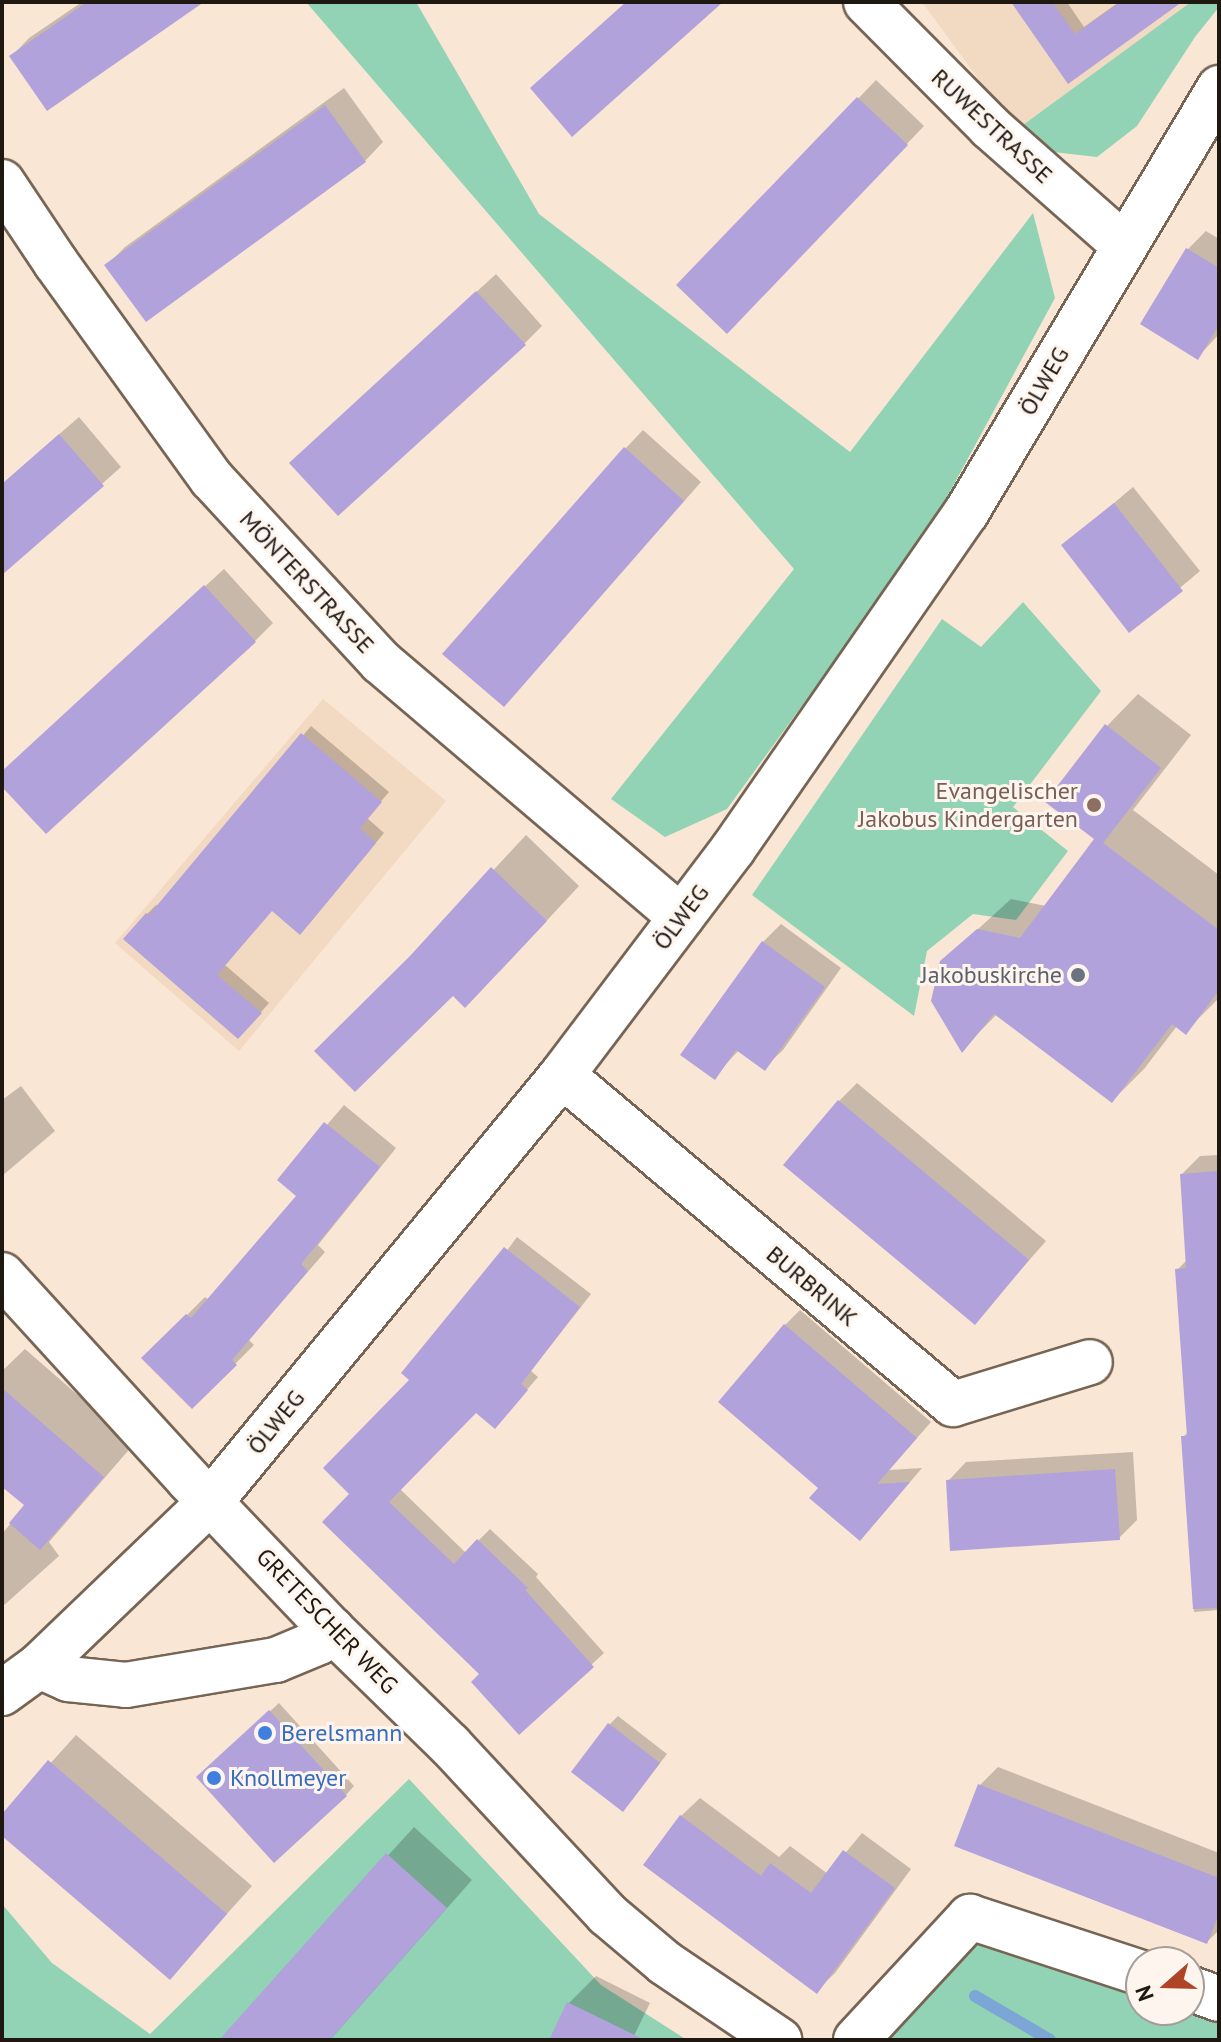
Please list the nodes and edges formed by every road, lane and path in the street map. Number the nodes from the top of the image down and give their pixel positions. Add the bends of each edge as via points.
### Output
1 (866, 2) edge
2 (1219, 88) edge
3 (2, 182) edge
4 (1124, 245) junction
5 (681, 917) junction
6 (562, 1075) junction
7 (2, 1275) edge
8 (1090, 1362) dead end
9 (210, 1502) junction
10 (332, 1630) junction
11 (39, 1666) junction
12 (2, 1693) edge
13 (1125, 1968) edge
14 (779, 2040) edge
15 (856, 2040) edge

1 - 4 street, RUWESTRASSE via 990,127
2 - 4 street, ÖLWEG
3 - 5 street, MÖNTERSTRASSE via 212,479 381,662
4 - 5 street, ÖLWEG via 966,513
5 - 6 street, ÖLWEG
6 - 8 street, BURBRINK via 953,1404
6 - 9 street, ÖLWEG
7 - 9 street, GRETESCHER WEG
9 - 10 street, GRETESCHER WEG
9 - 11 street, ÖLWEG
10 - 11 street via 319,1642 276,1660 126,1685 68,1679
10 - 14 street, GRETESCHER WEG via 450,1745 607,1914 665,1963
11 - 12 street, ÖLWEG
13 - 15 street via 970,1917

